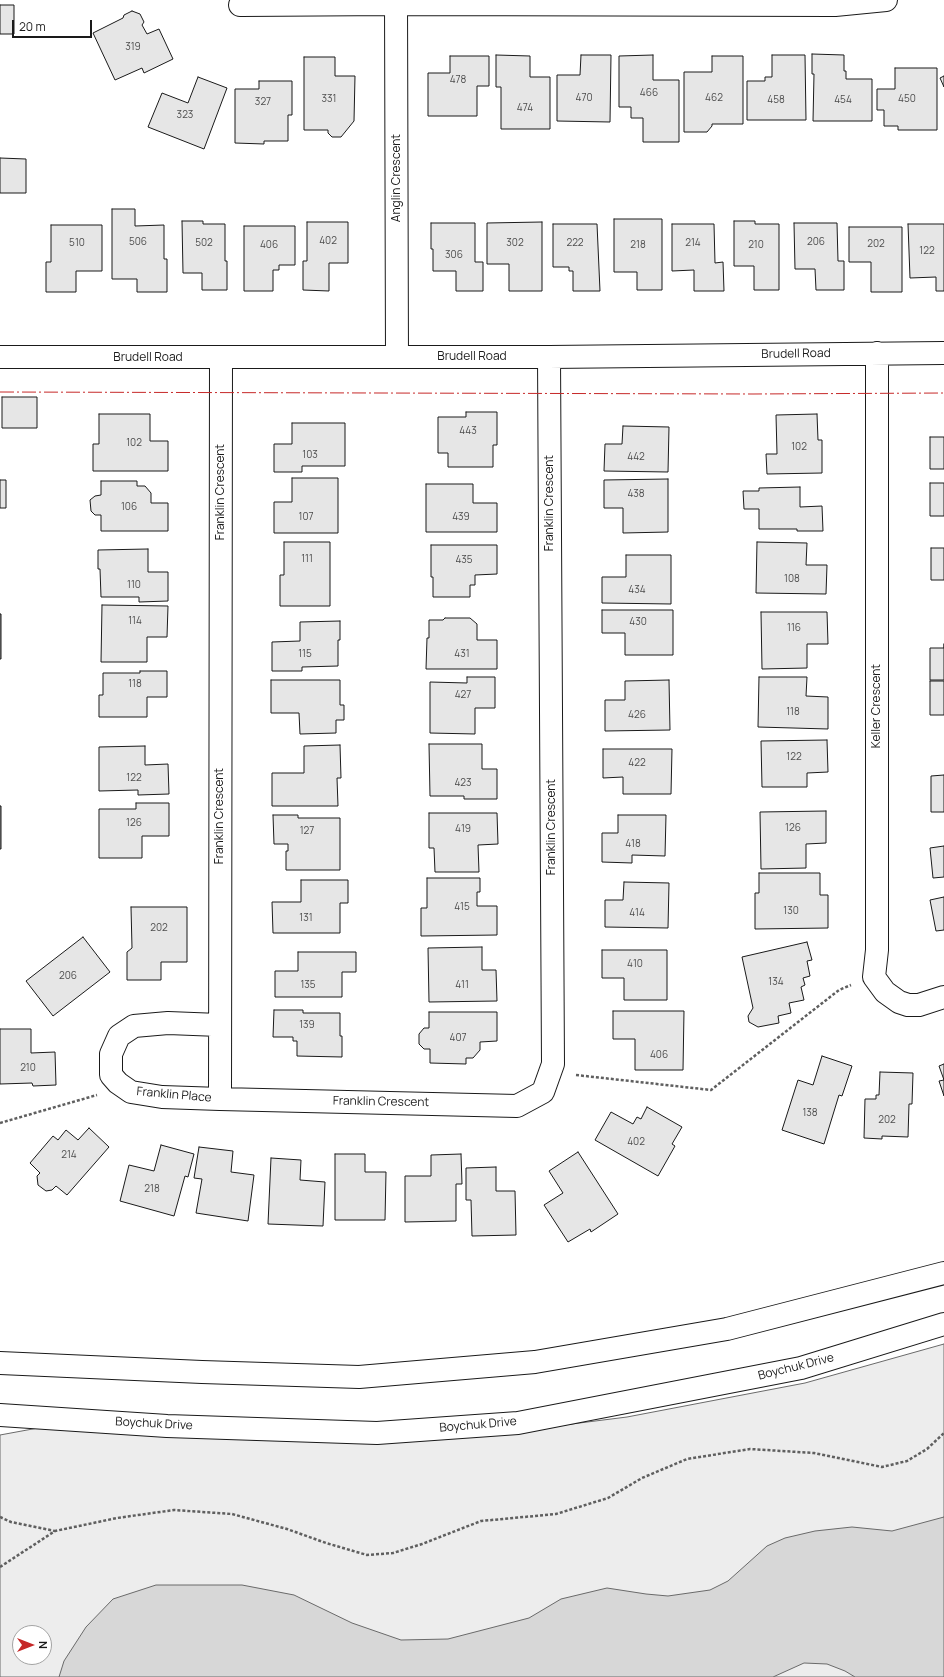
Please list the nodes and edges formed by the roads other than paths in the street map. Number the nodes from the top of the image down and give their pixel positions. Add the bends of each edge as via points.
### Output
1 (886, 0) edge
2 (396, 2) edge
3 (240, 5) dead end
4 (877, 353) junction
5 (944, 353) edge
6 (0, 357) edge
7 (396, 357) junction
8 (549, 357) junction
9 (221, 358) junction
10 (944, 997) edge
11 (220, 1025) junction
12 (220, 1099) junction
13 (944, 1273) edge
14 (944, 1324) edge
15 (0, 1354) edge
16 (9, 1364) edge
17 (2, 1416) edge

1 - 2 street via 835,5
2 - 3 street
2 - 7 street, Anglin Crescent
4 - 5 street, Brudell Road
4 - 8 street, Brudell Road
4 - 10 street, Keller Crescent via 877,950 874,977 885,992 908,1006
6 - 9 street, Brudell Road
7 - 8 street, Brudell Road
7 - 9 street, Brudell Road
8 - 12 street, Franklin Crescent via 553,1064 543,1092 518,1106
9 - 11 street, Franklin Crescent
11 - 12 street, Franklin Crescent
11 - 12 street, Franklin Place via 168,1023 134,1026 119,1036 110,1054 111,1075 131,1092 162,1097
13 - 16 street via 726,1329 535,1362 359,1377
14 - 17 street, Boychuk Drive via 801,1368 518,1423 377,1433 167,1426
15 - 16 street

